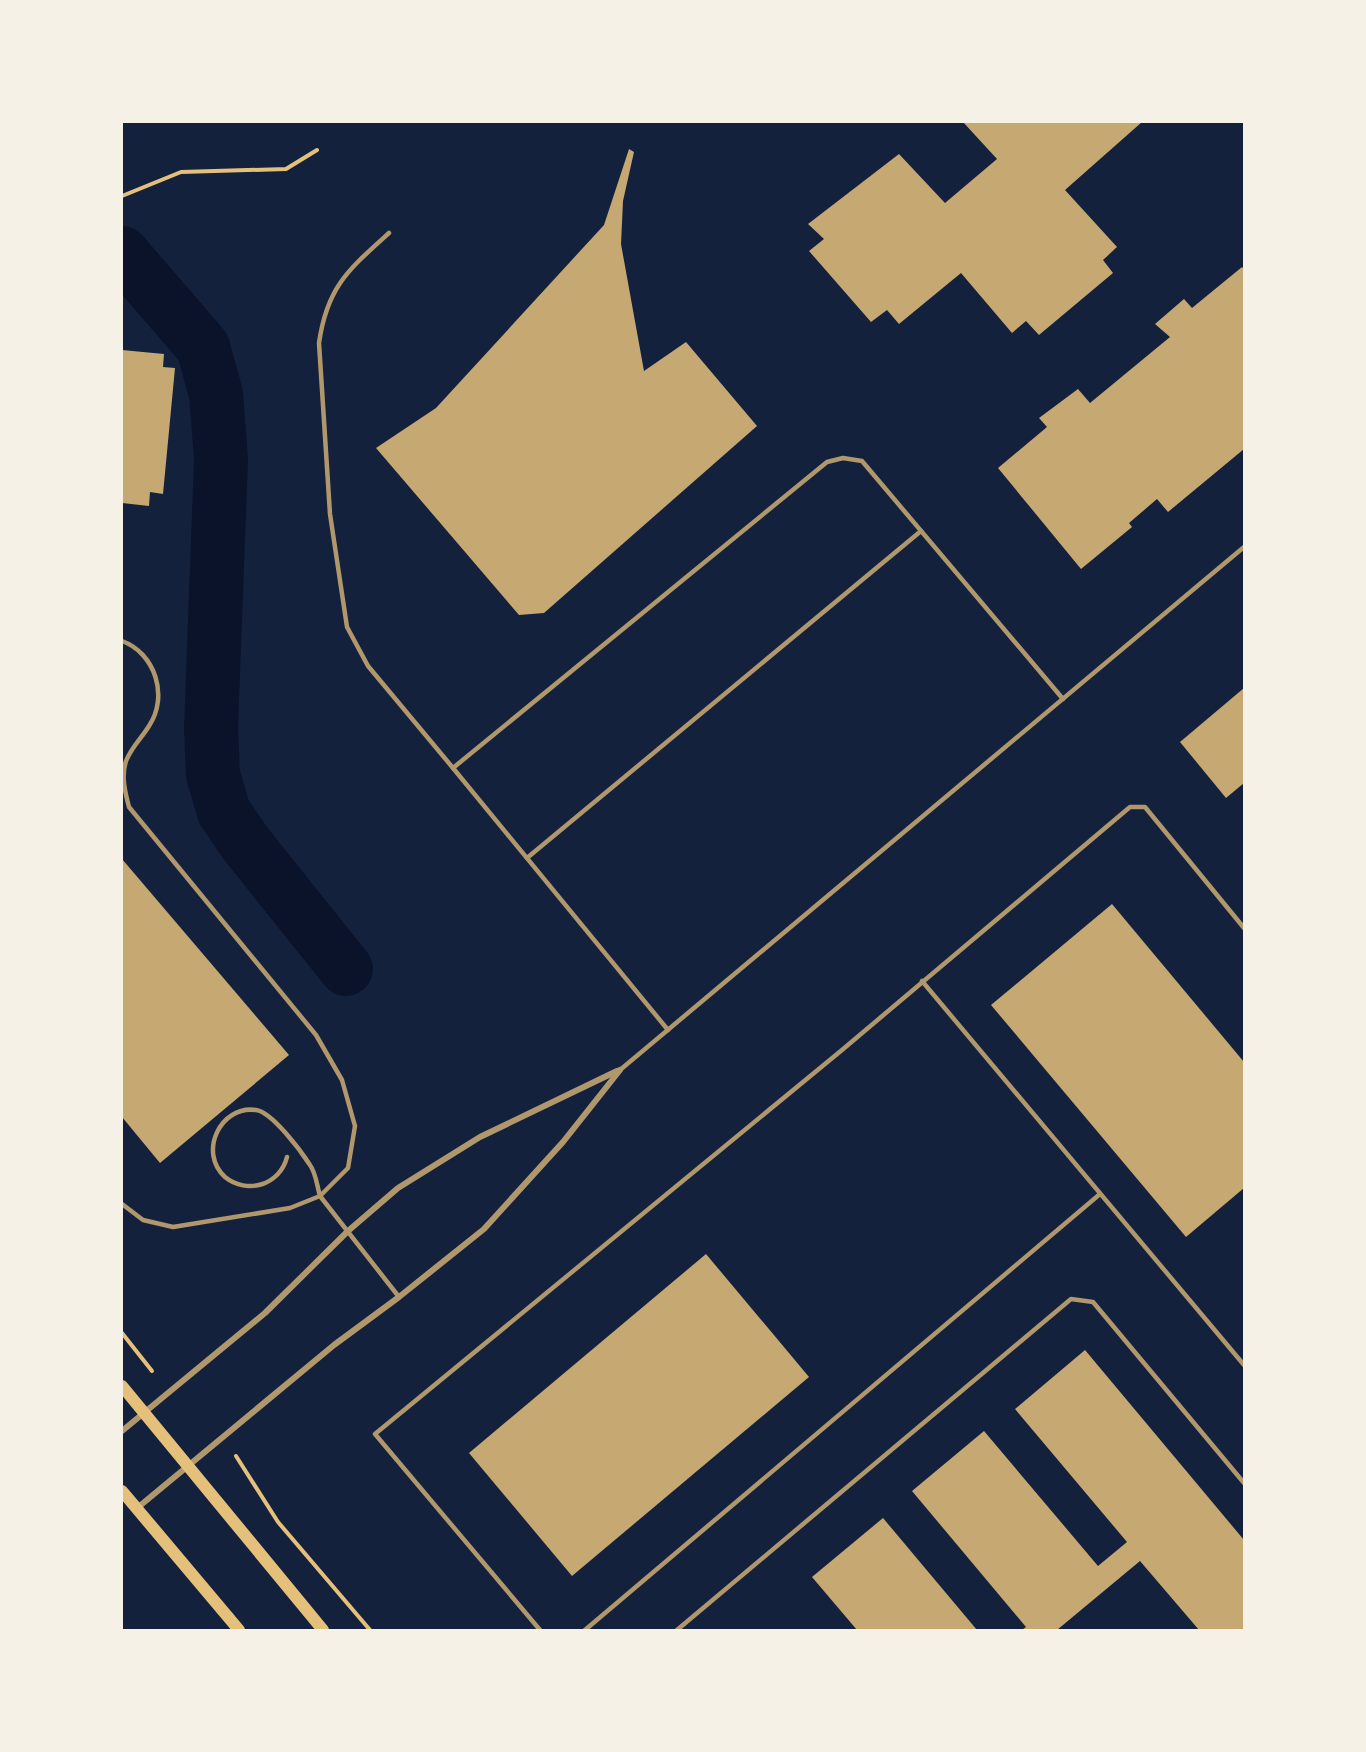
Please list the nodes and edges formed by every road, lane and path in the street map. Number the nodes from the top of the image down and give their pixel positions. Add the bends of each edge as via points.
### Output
1 (317, 150) dead end
2 (122, 196) edge
3 (389, 233) dead end
4 (921, 531) junction
5 (1245, 546) edge
6 (122, 641) edge
7 (1063, 699) junction
8 (453, 768) junction
9 (527, 858) junction
10 (1245, 928) edge
11 (922, 981) junction
12 (668, 1030) junction
13 (620, 1070) junction
14 (287, 1157) dead end
15 (1100, 1194) junction
16 (320, 1196) junction
17 (122, 1204) edge
18 (348, 1231) junction
19 (399, 1297) junction
20 (122, 1333) edge
21 (1245, 1365) edge
22 (152, 1371) dead end
23 (122, 1386) edge
24 (143, 1413) junction
25 (122, 1431) edge
26 (236, 1456) dead end
27 (185, 1466) junction
28 (1245, 1483) edge
29 (122, 1491) edge
30 (136, 1509) junction
31 (239, 1630) edge
32 (323, 1630) edge
33 (370, 1630) edge
34 (540, 1630) edge
35 (585, 1630) edge
36 (677, 1630) edge

1 - 2 path via 286,169 181,172
3 - 8 lane via 334,289 322,320 319,344 330,514 347,627 368,666
4 - 7 lane
4 - 8 lane via 862,461 843,458 827,462
4 - 9 lane
5 - 7 lane
6 - 16 lane via 144,656 154,671 159,690 157,709 125,763 123,785 129,807 316,1035 342,1080 355,1126 348,1168
7 - 12 lane
8 - 9 lane
9 - 12 lane
10 - 11 lane via 1145,807 1130,807
11 - 15 lane
11 - 34 lane via 375,1434
12 - 13 lane
13 - 18 street via 480,1137 398,1188
13 - 19 street via 484,1229
14 - 16 lane via 279,1174 268,1182 243,1186 220,1172 214,1161 215,1135 221,1124 243,1111 269,1114 312,1167
15 - 21 lane
15 - 35 lane
16 - 17 lane via 290,1208 173,1227 143,1220
16 - 18 lane
18 - 19 lane
18 - 24 street via 265,1313
19 - 27 street
20 - 22 path
23 - 24 main road
24 - 25 street
24 - 27 main road
26 - 33 path via 278,1522
27 - 30 street
27 - 32 main road
28 - 36 lane via 1093,1302 1071,1299
29 - 30 main road
30 - 31 main road

